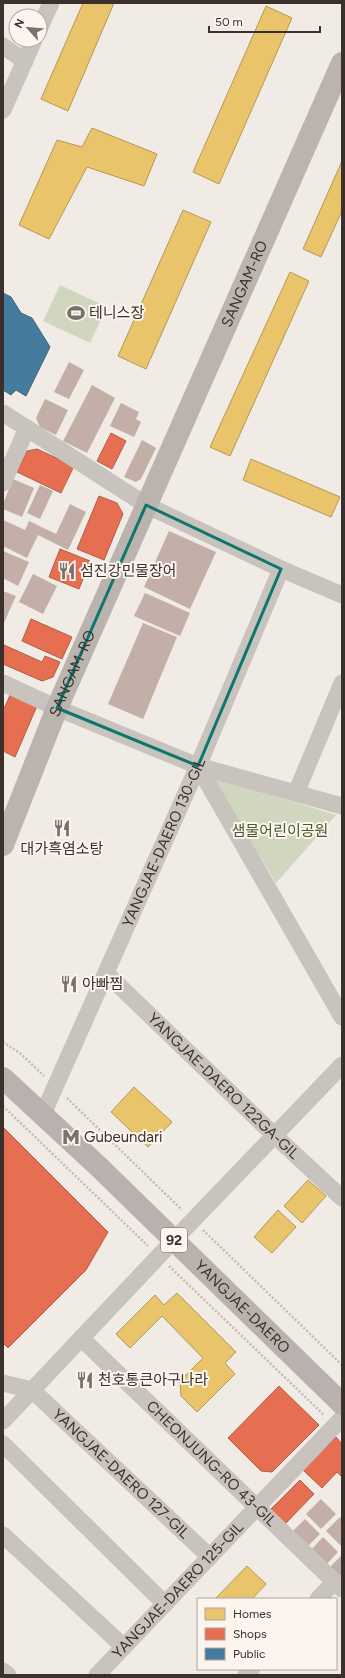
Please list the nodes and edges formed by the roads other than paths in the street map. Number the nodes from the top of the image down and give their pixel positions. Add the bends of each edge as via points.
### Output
1 (3, 46) edge
2 (31, 48) edge
3 (25, 61) junction
4 (342, 63) edge
5 (3, 110) edge
6 (3, 413) edge
7 (26, 428) junction
8 (3, 483) edge
9 (146, 505) junction
10 (281, 569) junction
11 (342, 595) edge
12 (3, 683) edge
13 (342, 683) edge
14 (57, 708) junction
15 (198, 766) junction
16 (296, 793) junction
17 (342, 806) edge
18 (3, 845) edge
19 (106, 973) junction
20 (342, 1017) edge
21 (342, 1065) edge
22 (3, 1078) edge
23 (43, 1114) junction
24 (274, 1135) junction
25 (342, 1198) edge
26 (174, 1240) junction
27 (81, 1338) junction
28 (3, 1383) edge
29 (32, 1390) junction
30 (342, 1404) edge
31 (3, 1421) edge
32 (339, 1422) edge
33 (3, 1444) edge
34 (257, 1507) junction
35 (3, 1535) edge
36 (210, 1557) junction
37 (338, 1585) edge
38 (319, 1598) edge
39 (165, 1604) junction
40 (124, 1647) junction
41 (3, 1670) edge
42 (8, 1675) edge
43 (97, 1675) edge

1 - 3 street
2 - 3 street
3 - 5 street
4 - 9 street, SANGAM-RO
6 - 7 street
7 - 8 street
7 - 9 street
9 - 10 street
9 - 14 street, SANGAM-RO
10 - 11 street
10 - 15 street, YANGJAE-DAERO 130-GIL
12 - 14 street
13 - 16 street
14 - 15 street
14 - 18 street, SANGAM-RO
15 - 16 street
15 - 19 street, YANGJAE-DAERO 130-GIL
15 - 20 street
16 - 17 street
19 - 23 street, YANGJAE-DAERO 130-GIL
19 - 24 street, YANGJAE-DAERO 122GA-GIL
21 - 24 street
22 - 23 main road, YANGJAE-DAERO / 92
23 - 26 main road, YANGJAE-DAERO / 92
24 - 25 street, YANGJAE-DAERO 122GA-GIL
24 - 26 street
26 - 27 street
26 - 30 main road, YANGJAE-DAERO / 92
27 - 29 street
27 - 34 street, CHEONJUNG-RO 43-GIL
28 - 29 street
29 - 31 street
29 - 36 street, YANGJAE-DAERO 127-GIL
32 - 34 street, YANGJAE-DAERO 125-GIL
33 - 39 street
34 - 36 street, YANGJAE-DAERO 125-GIL
34 - 37 street, CHEONJUNG-RO 43-GIL
35 - 40 street
36 - 39 street, YANGJAE-DAERO 125-GIL
37 - 38 street
39 - 40 street, YANGJAE-DAERO 125-GIL
40 - 43 street, YANGJAE-DAERO 125-GIL
41 - 42 street

